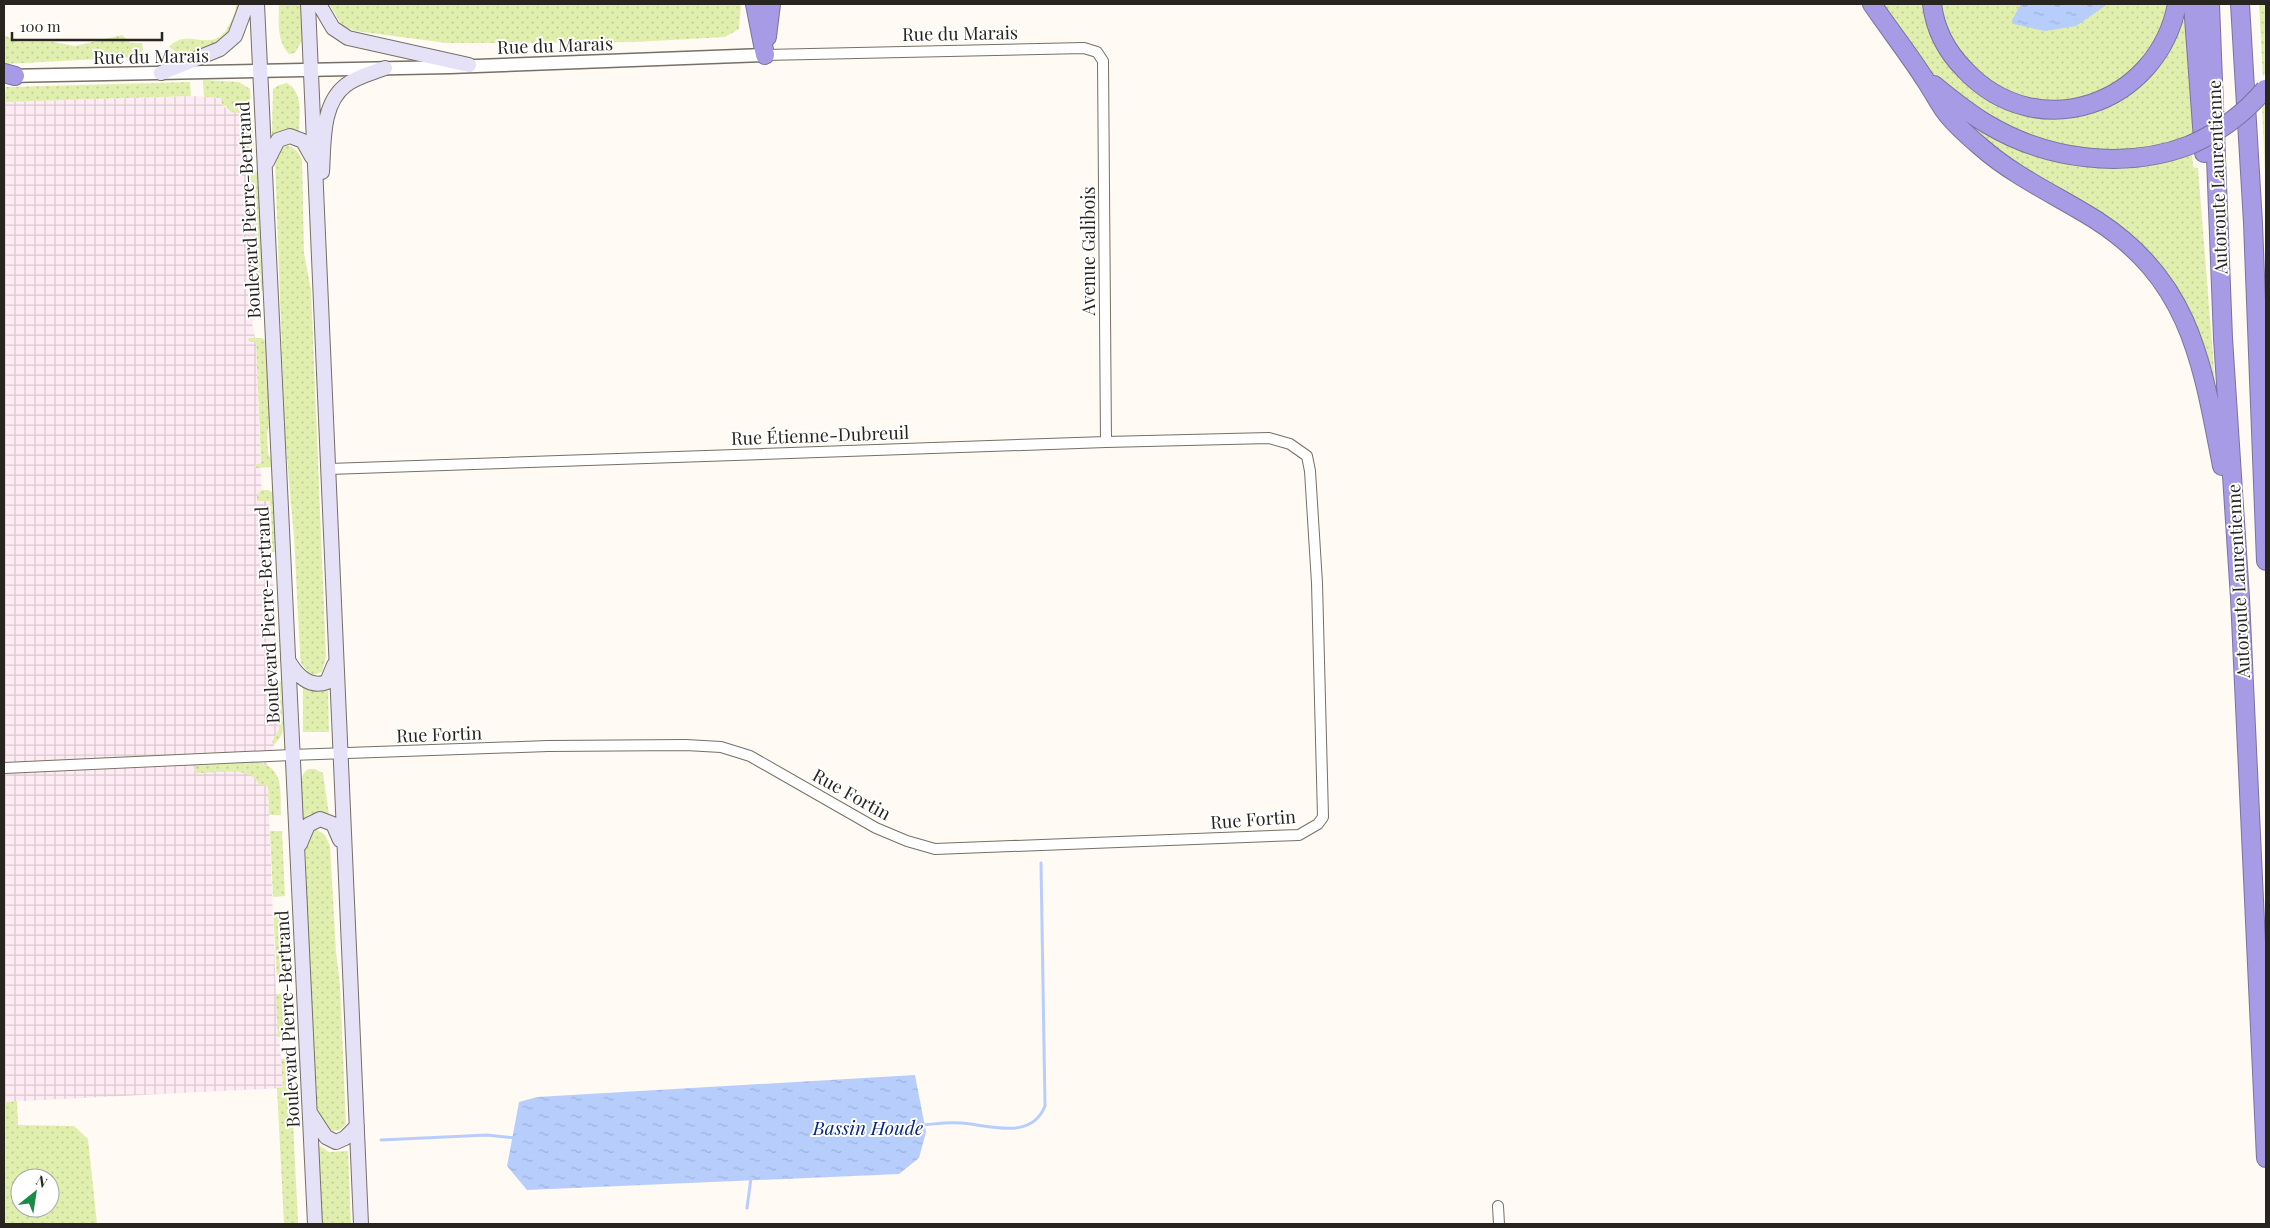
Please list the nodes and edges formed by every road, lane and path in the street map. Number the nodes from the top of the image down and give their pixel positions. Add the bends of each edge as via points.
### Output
1 (247, 4) edge
2 (257, 4) edge
3 (308, 4) edge
4 (319, 4) edge
5 (755, 4) edge
6 (771, 4) edge
7 (1872, 4) edge
8 (1932, 4) edge
9 (2177, 4) edge
10 (2193, 4) edge
11 (2210, 4) edge
12 (2240, 4) edge
13 (764, 55) junction
14 (1103, 61) joint
15 (469, 65) junction
16 (385, 68) junction
17 (311, 70) junction
18 (260, 72) junction
19 (161, 73) junction
20 (8, 75) edge
21 (1924, 77) junction
22 (2266, 87) edge
23 (314, 160) junction
24 (265, 167) junction
25 (317, 227) junction
26 (2223, 338) junction
27 (1106, 442) junction
28 (1307, 456) joint
29 (329, 469) junction
30 (2265, 504) edge
31 (2237, 543) junction
32 (2266, 561) edge
33 (287, 659) junction
34 (336, 659) junction
35 (340, 753) junction
36 (291, 755) junction
37 (4, 768) edge
38 (343, 848) junction
39 (298, 851) junction
40 (310, 1111) junction
41 (357, 1126) junction
42 (2266, 1158) edge
43 (1498, 1206) dead end
44 (315, 1224) edge
45 (360, 1224) edge
46 (1499, 1224) edge

1 - 19 main road via 235,36 220,49
2 - 18 main road, Boulevard Pierre-Bertrand
3 - 17 main road
4 - 15 main road via 333,28 348,38
5 - 13 highway
6 - 13 highway
7 - 21 highway
8 - 9 highway via 1942,38 1955,60 1972,78 1996,96 2022,106 2050,111 2081,107 2121,90 2157,53
10 - 26 highway
11 - 26 highway, Autoroute Laurentienne
12 - 30 highway, Autoroute Laurentienne
13 - 14 street, Rue du Marais via 1084,48 1096,52
13 - 15 street, Rue du Marais
14 - 27 street, Avenue Galibois
15 - 16 street, Rue du Marais
16 - 17 street, Rue du Marais
16 - 25 main road via 347,84 330,105
17 - 18 street, Rue du Marais
17 - 23 main road
18 - 19 street, Rue du Marais
18 - 24 main road, Boulevard Pierre-Bertrand
19 - 20 street, Rue du Marais
21 - 22 highway, bridge via 1987,124 2013,138 2086,158 2119,159 2172,152 2206,138 2250,107
21 - 31 highway via 1945,111 1983,149 2010,170 2121,238 2150,265 2166,286 2188,326 2205,378
23 - 24 main road via 303,141 290,136 276,142
23 - 25 main road
24 - 33 main road, Boulevard Pierre-Bertrand
25 - 29 main road
26 - 31 highway, Autoroute Laurentienne
27 - 28 street, Rue Étienne-Dubreuil via 1269,438 1290,444
27 - 29 street, Rue Étienne-Dubreuil
28 - 35 street, Rue Fortin via 1317,583 1323,817 1318,824 1299,835 935,849 876,828 750,756 721,747 686,744 548,746
29 - 34 main road
30 - 32 highway, Autoroute Laurentienne
31 - 42 highway, Autoroute Laurentienne
33 - 34 main road via 301,677 315,684 327,682
33 - 36 main road, Boulevard Pierre-Bertrand
34 - 35 main road
35 - 36 street, Rue Fortin
35 - 38 main road
36 - 37 street, Rue Fortin
36 - 39 main road, Boulevard Pierre-Bertrand
38 - 39 main road via 333,824 320,819 308,824
38 - 41 main road
39 - 40 main road, Boulevard Pierre-Bertrand
40 - 41 main road via 319,1128 331,1140 345,1138
40 - 44 main road, Boulevard Pierre-Bertrand
41 - 45 main road
43 - 46 street

